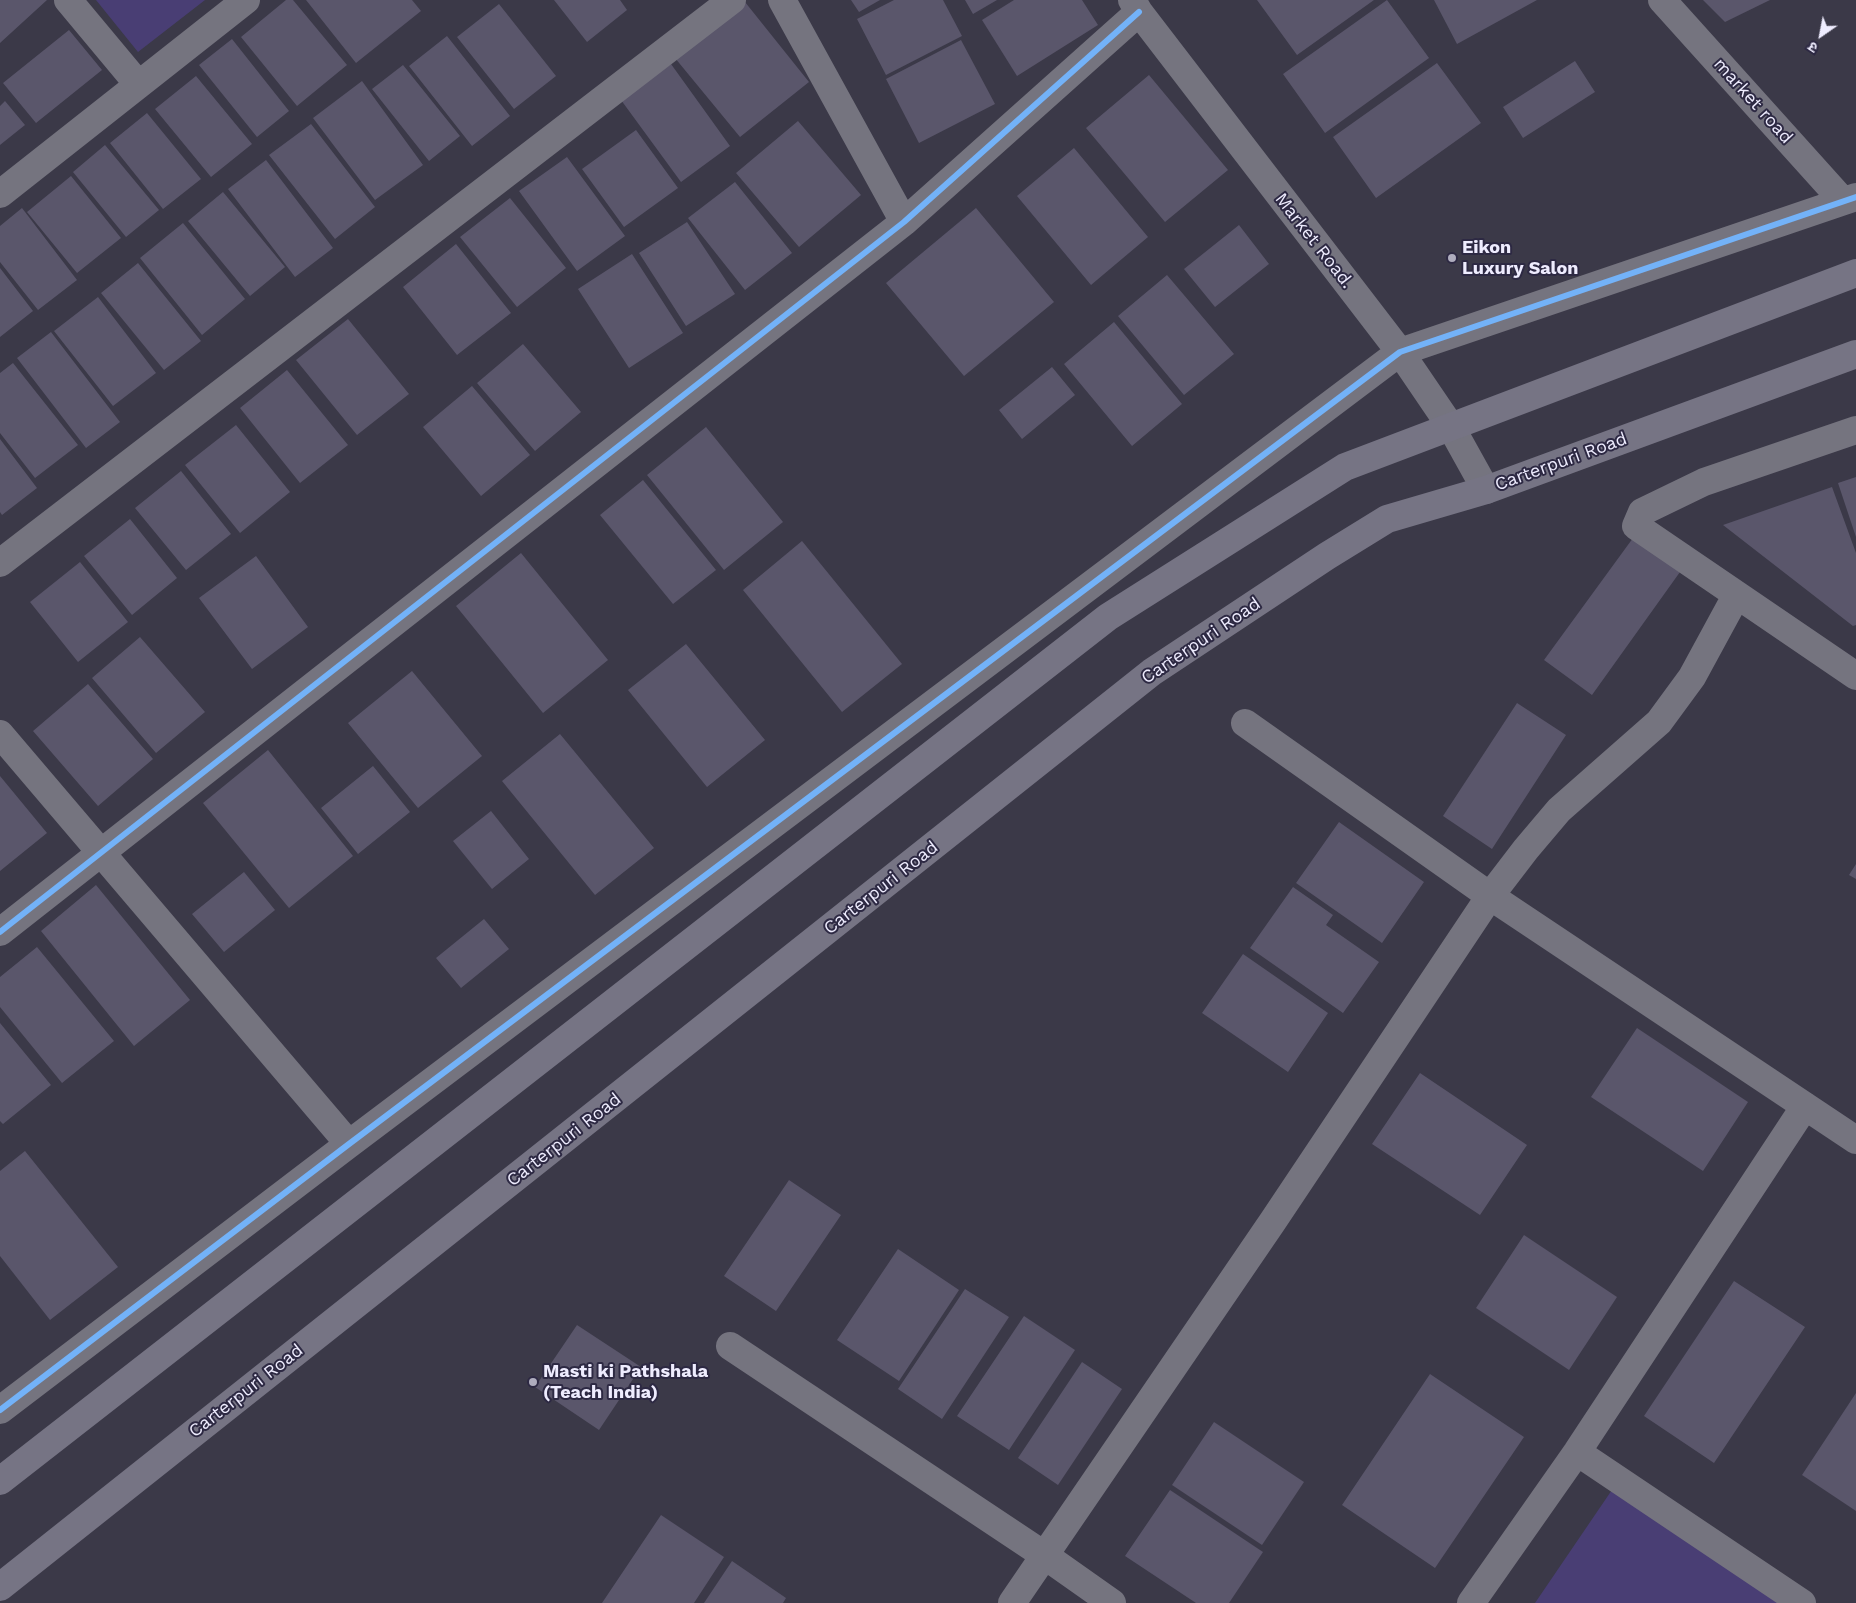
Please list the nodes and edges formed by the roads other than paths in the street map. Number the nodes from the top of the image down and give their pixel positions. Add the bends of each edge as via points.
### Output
1 (68, 0) edge
2 (246, 0) edge
3 (732, 0) edge
4 (782, 0) edge
5 (1662, 0) edge
6 (1136, 6) edge
7 (138, 84) junction
8 (0, 194) edge
9 (1850, 199) edge
10 (904, 222) junction
11 (1856, 273) edge
12 (1400, 352) junction
13 (1856, 354) edge
14 (1451, 427) junction
15 (1856, 430) edge
16 (1486, 490) junction
17 (0, 563) edge
18 (1736, 596) junction
19 (1856, 676) edge
20 (1245, 723) dead end
21 (0, 734) edge
22 (101, 852) junction
23 (1490, 896) junction
24 (0, 932) edge
25 (1805, 1106) junction
26 (1856, 1140) edge
27 (349, 1144) junction
28 (730, 1346) dead end
29 (0, 1410) edge
30 (1577, 1452) junction
31 (0, 1481) edge
32 (1044, 1555) junction
33 (0, 1587) edge
34 (1012, 1603) edge
35 (1112, 1603) edge
36 (1472, 1603) edge
37 (1802, 1603) edge

1 - 7 street
2 - 7 street
3 - 17 street
4 - 10 street
5 - 9 street, market road
6 - 10 street
6 - 12 street, Market Road.
7 - 8 street
9 - 12 street
10 - 22 street
11 - 14 main road
12 - 14 street, Market Road.
12 - 27 street
13 - 16 main road, Carterpuri Road
14 - 16 street, Market Road.
14 - 31 main road via 1345,468 1108,617
15 - 18 street via 1704,482 1642,512 1636,526
16 - 33 main road, Carterpuri Road via 1387,519 1152,672
18 - 19 street
18 - 23 street via 1692,677 1659,722 1559,810
20 - 23 street
21 - 22 street
22 - 24 street
22 - 27 street
23 - 25 street
23 - 32 street via 1268,1229
25 - 26 street
25 - 30 street
27 - 29 street
28 - 32 street
30 - 36 street
30 - 37 street
32 - 34 street
32 - 35 street

